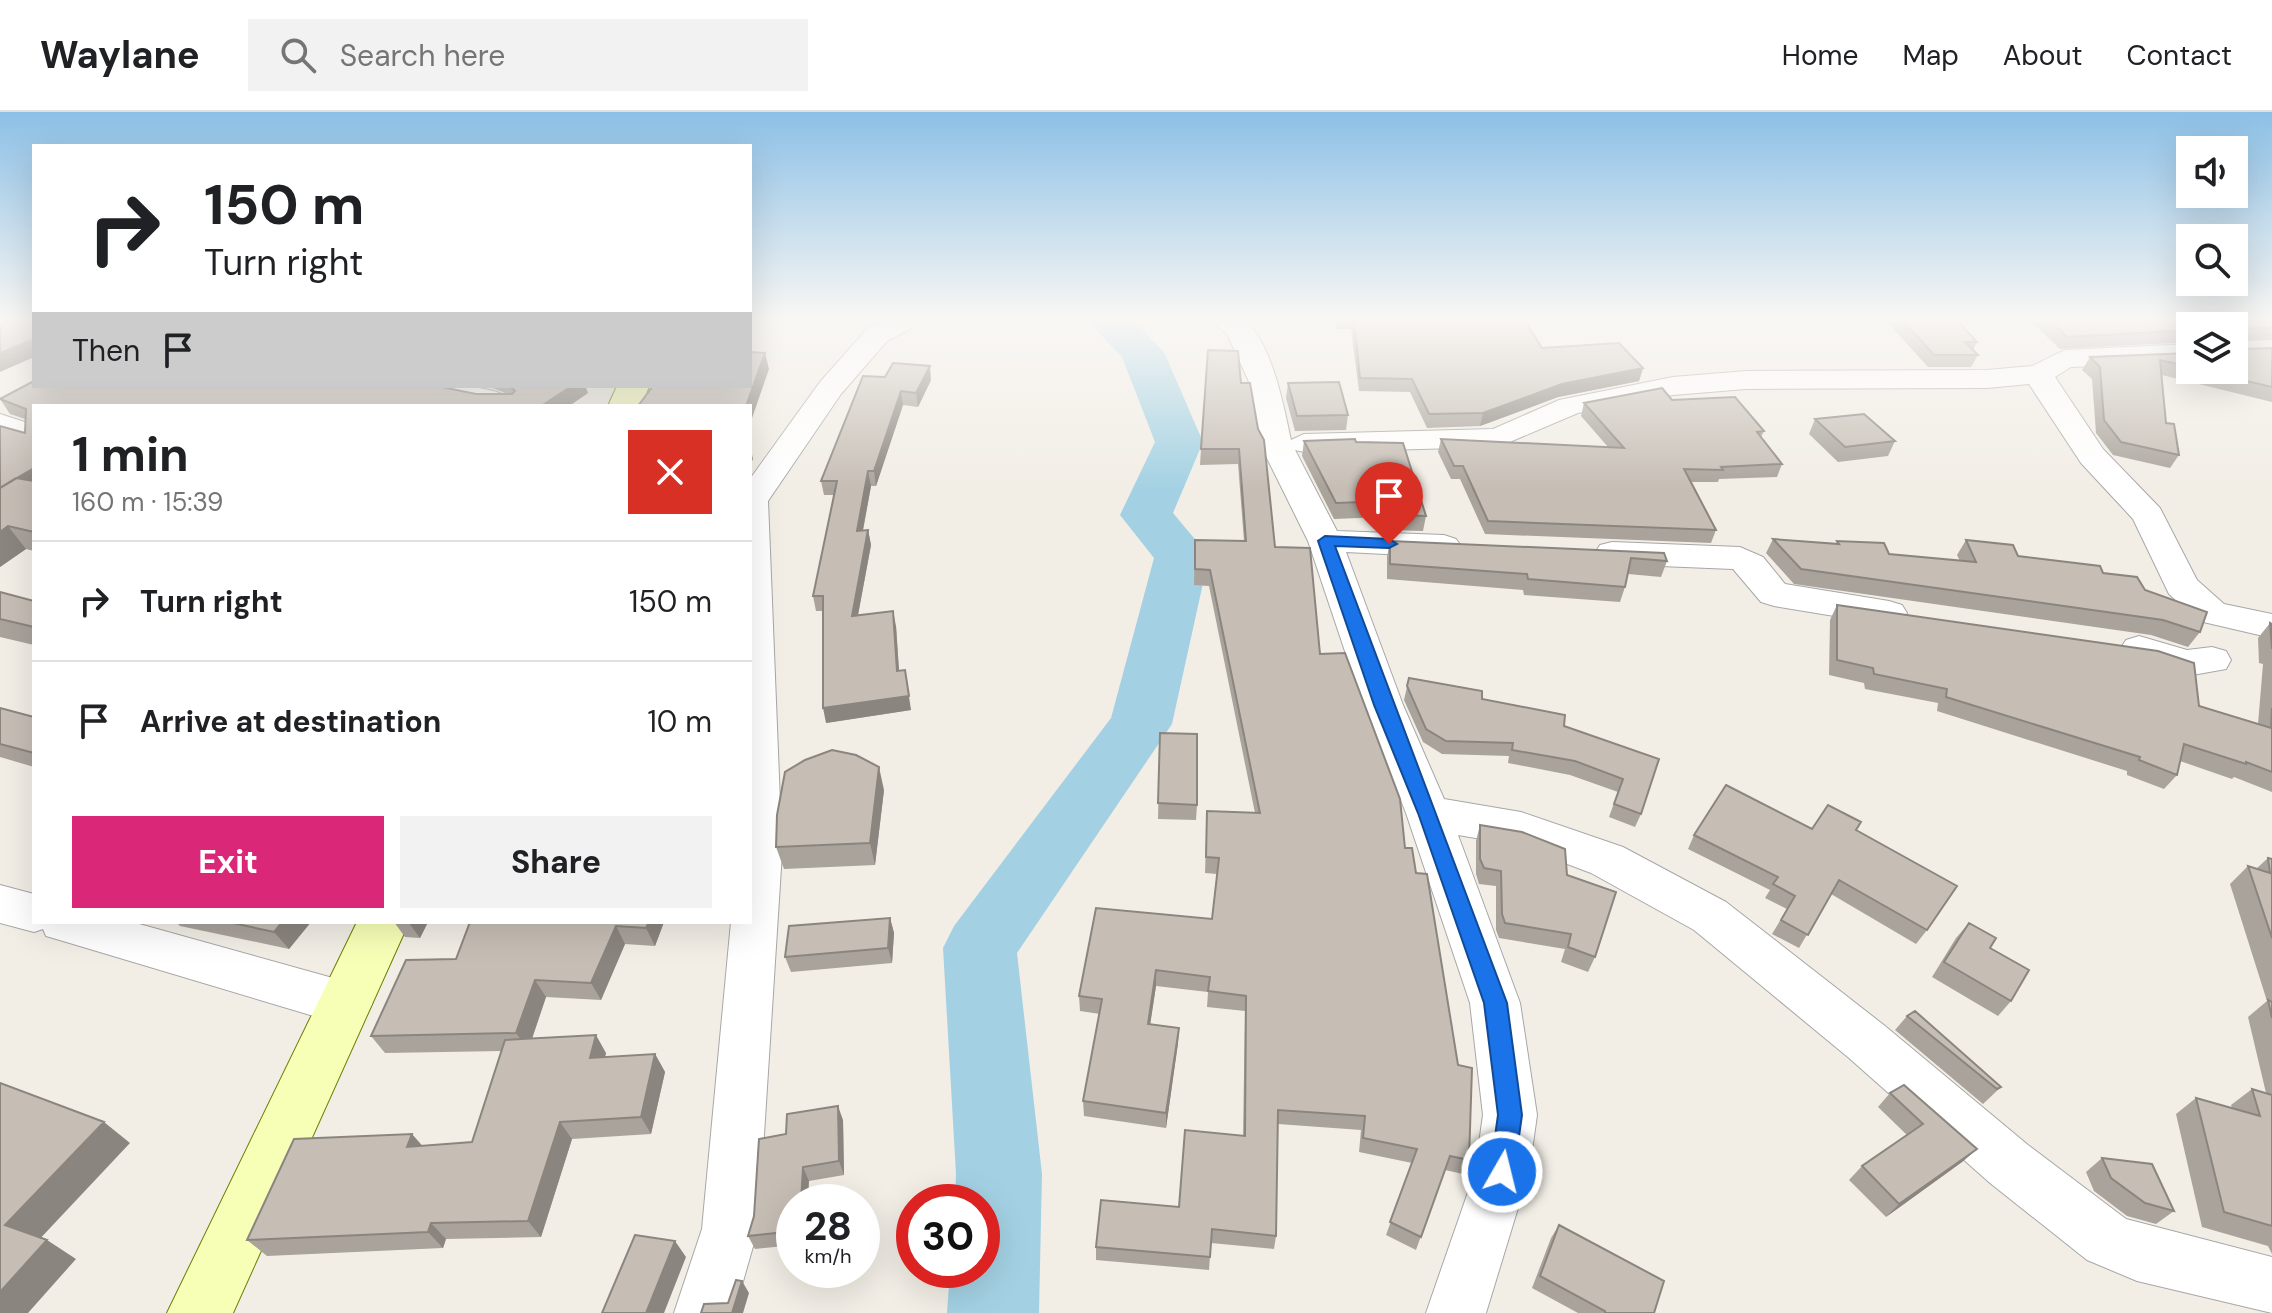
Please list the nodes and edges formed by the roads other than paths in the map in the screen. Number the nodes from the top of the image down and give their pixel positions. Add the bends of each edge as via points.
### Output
1 (840, 377) edge
2 (1262, 377) edge
3 (2007, 377) edge
4 (2040, 377) edge
5 (449, 388) edge
6 (497, 404) edge
7 (0, 423) edge
8 (32, 435) edge
9 (1276, 444) junction
10 (752, 500) edge
11 (752, 540) edge
12 (1325, 541) junction
13 (1485, 548) edge
14 (1581, 552) edge
15 (1922, 618) edge
16 (2272, 626) edge
17 (2105, 644) edge
18 (2212, 660) dead end
19 (1428, 813) junction
20 (0, 904) edge
21 (32, 912) edge
22 (70, 924) edge
23 (382, 924) edge
24 (347, 1004) junction
25 (2272, 1286) edge
26 (200, 1313) edge
27 (704, 1313) edge
28 (1456, 1313) edge

1 - 10 street
2 - 9 street
3 - 9 street via 1746,380 1673,386 1570,406 1498,438
4 - 16 street via 2092,456 2148,515 2182,586 2212,613
5 - 6 street
7 - 8 street
9 - 12 street
11 - 27 street via 760,852 730,1229
12 - 13 street
12 - 19 street
14 - 15 street via 1740,558 1750,562 1774,594 1785,598
17 - 18 street via 2187,663
19 - 25 street via 1521,829 1607,860 1710,916 2107,1240
19 - 28 street via 1495,1003 1510,1115 1502,1172
20 - 21 street
22 - 24 street
23 - 24 main road
24 - 26 main road

